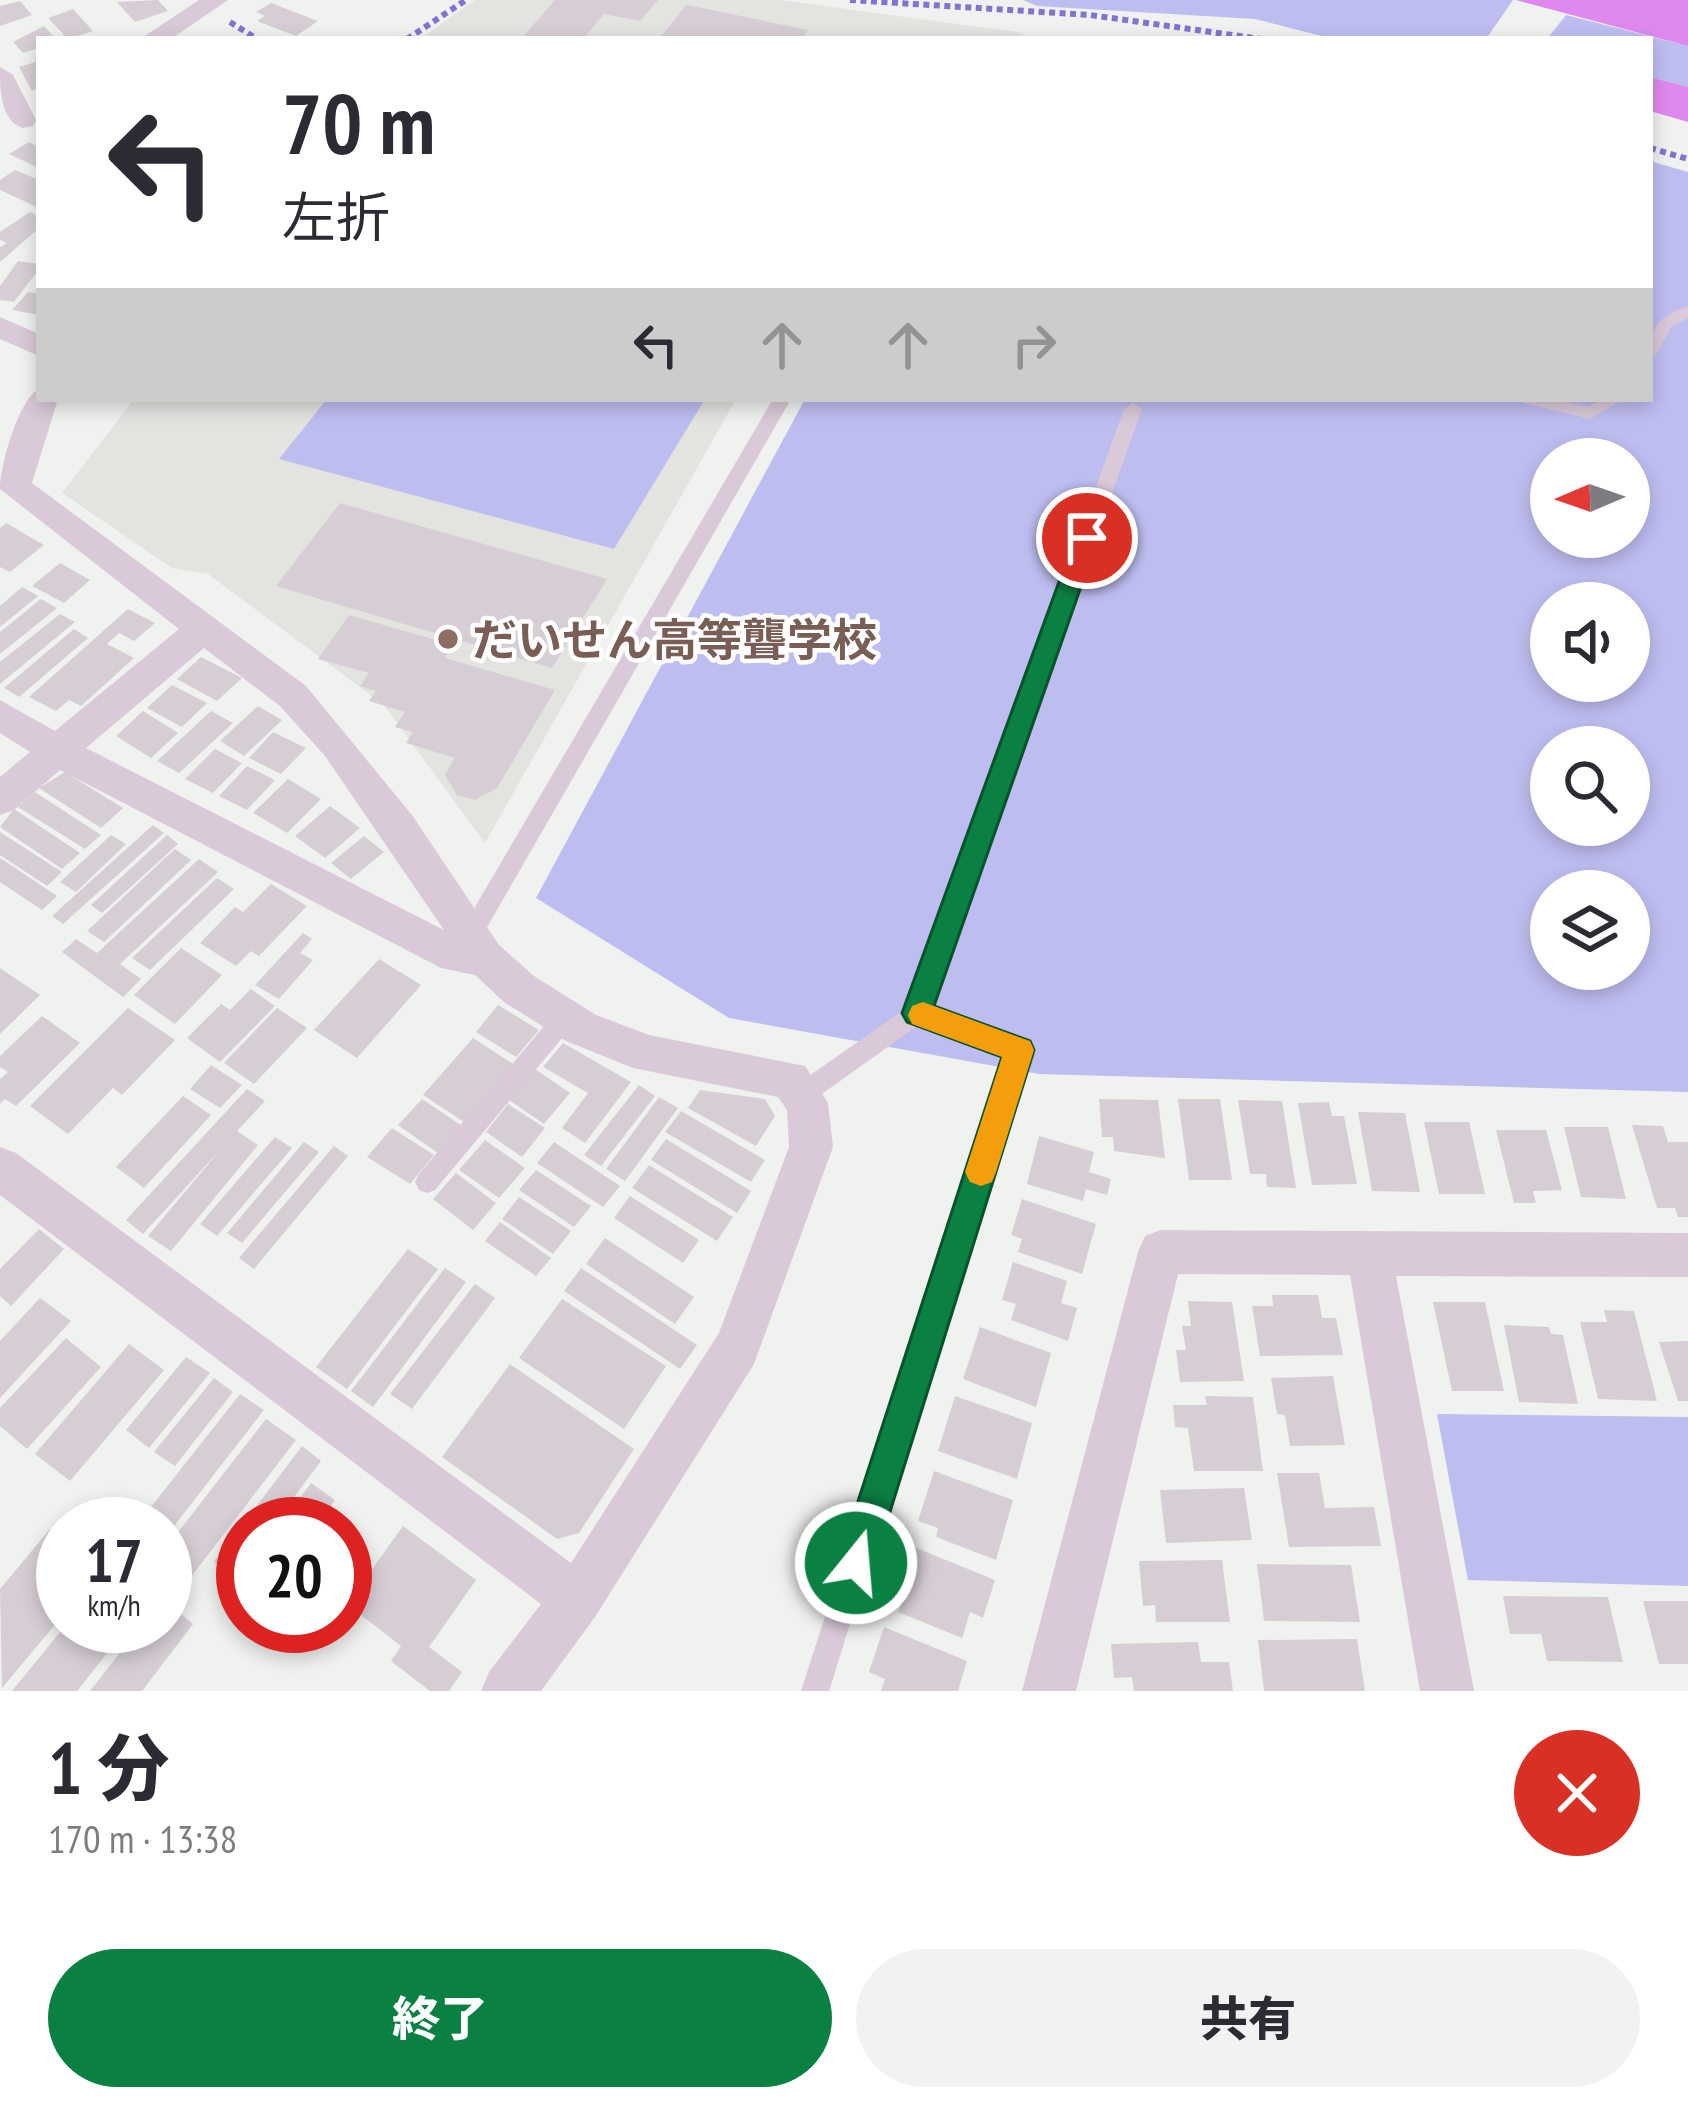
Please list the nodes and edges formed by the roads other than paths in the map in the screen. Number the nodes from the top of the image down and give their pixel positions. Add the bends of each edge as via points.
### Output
1 (206, 2) edge
2 (157, 36) edge
3 (0, 75) edge
4 (21, 122) edge
5 (1688, 311) edge
6 (0, 327) edge
7 (36, 345) edge
8 (1653, 346) edge
9 (41, 402) edge
10 (780, 402) edge
11 (1543, 402) edge
12 (1610, 402) edge
13 (1133, 409) dead end
14 (204, 628) junction
15 (0, 714) edge
16 (55, 750) junction
17 (0, 799) edge
18 (477, 947) junction
19 (917, 1013) junction
20 (566, 1018) junction
21 (804, 1093) junction
22 (0, 1168) edge
23 (427, 1182) dead end
24 (1369, 1253) junction
25 (1688, 1255) edge
26 (578, 1599) junction
27 (508, 1691) edge
28 (815, 1691) edge
29 (1049, 1691) edge
30 (1447, 1691) edge

1 - 2 street
3 - 4 street
5 - 8 lane via 1665,324
6 - 7 street
9 - 14 street via 16,488
10 - 18 lane
11 - 12 lane via 1590,413
13 - 19 lane
14 - 16 street
14 - 18 street via 293,696 338,746
15 - 16 street
16 - 17 street
16 - 18 street via 455,955
18 - 20 street via 519,989
19 - 21 lane
19 - 28 lane via 1019,1050
20 - 21 street via 648,1054 768,1073
20 - 23 lane
21 - 26 street via 811,1147 737,1347
22 - 26 street
24 - 25 street
24 - 29 street via 1161,1252
24 - 30 street
26 - 27 street

